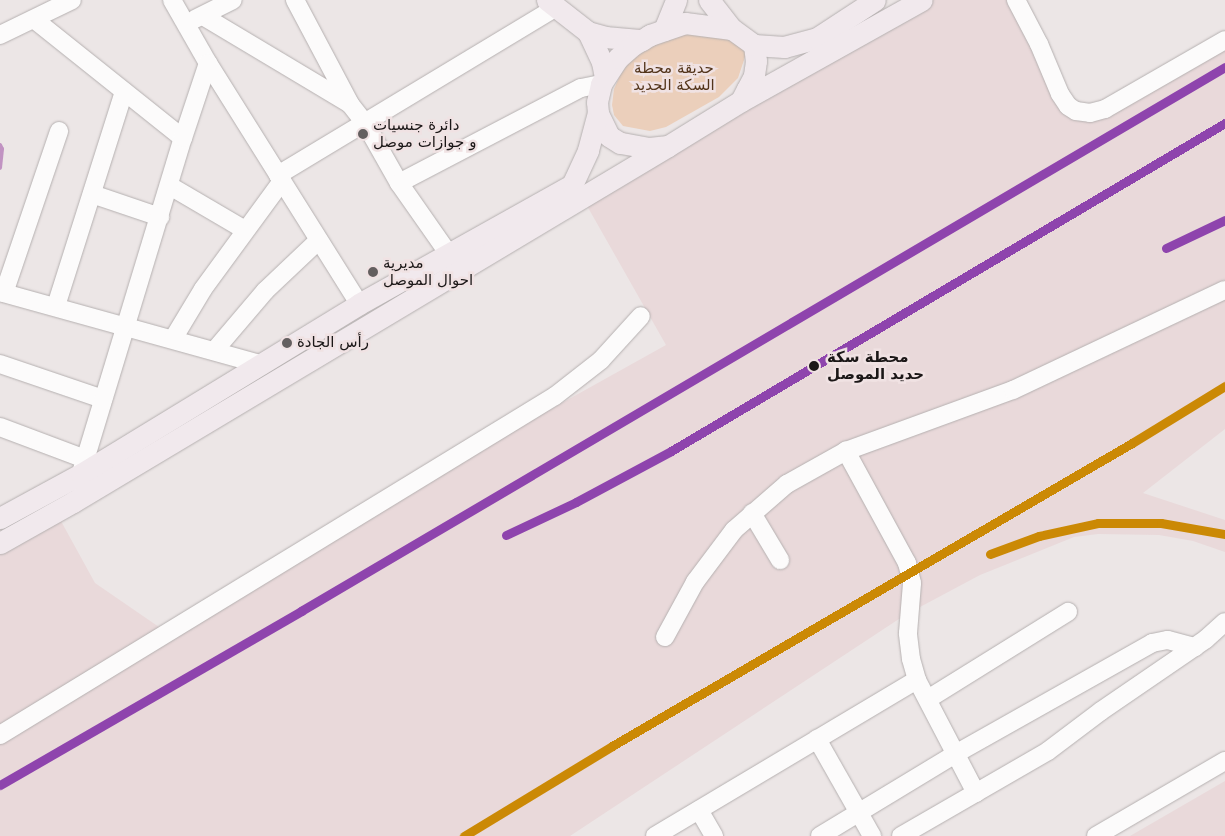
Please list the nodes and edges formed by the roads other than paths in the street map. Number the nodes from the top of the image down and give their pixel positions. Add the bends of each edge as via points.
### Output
1 (72, 0) edge
2 (172, 0) edge
3 (233, 0) edge
4 (295, 0) edge
5 (676, 0) edge
6 (709, 0) edge
7 (874, 0) edge
8 (922, 0) edge
9 (1016, 0) edge
10 (552, 4) edge
11 (203, 16) junction
12 (35, 20) junction
13 (185, 21) junction
14 (732, 29) junction
15 (664, 30) junction
16 (588, 32) junction
17 (0, 35) edge
18 (642, 40) junction
19 (1225, 40) edge
20 (754, 44) junction
21 (208, 63) junction
22 (603, 81) junction
23 (124, 92) junction
24 (741, 101) junction
25 (350, 104) junction
26 (598, 114) junction
27 (365, 123) junction
28 (59, 131) dead end
29 (183, 138) junction
30 (668, 146) junction
31 (280, 178) junction
32 (399, 183) junction
33 (170, 186) junction
34 (92, 194) junction
35 (160, 217) junction
36 (245, 230) junction
37 (319, 240) junction
38 (448, 253) junction
39 (1225, 290) edge
40 (2, 292) edge
41 (359, 304) junction
42 (56, 306) junction
43 (641, 316) dead end
44 (126, 327) junction
45 (173, 339) junction
46 (214, 351) junction
47 (0, 364) edge
48 (262, 365) junction
49 (103, 399) junction
50 (0, 427) edge
51 (846, 451) junction
52 (83, 466) junction
53 (73, 502) junction
54 (752, 513) junction
55 (0, 518) edge
56 (0, 543) edge
57 (780, 560) dead end
58 (1068, 612) dead end
59 (1225, 622) edge
60 (665, 637) dead end
61 (1195, 647) junction
62 (917, 680) junction
63 (928, 699) junction
64 (0, 735) edge
65 (817, 739) junction
66 (956, 753) junction
67 (1225, 762) edge
68 (976, 793) junction
69 (699, 810) junction
70 (859, 814) junction
71 (655, 836) edge
72 (714, 836) edge
73 (820, 836) edge
74 (872, 836) edge
75 (901, 836) edge
76 (1096, 836) edge

1 - 12 street
2 - 13 street
3 - 11 street
4 - 25 street
5 - 15 main road
6 - 14 main road
7 - 20 main road via 817,38 784,47
8 - 24 main road
9 - 19 street via 1060,94 1076,111 1090,113 1105,109
10 - 16 main road
10 - 27 street
11 - 13 street
11 - 25 street
12 - 17 street
12 - 23 street
13 - 21 street
14 - 15 main road via 685,23
14 - 20 main road
15 - 18 main road
16 - 18 main road
16 - 22 main road via 602,62
18 - 22 main road via 618,58
20 - 24 main road via 754,76
21 - 29 street
21 - 31 street
22 - 26 main road via 597,102
22 - 32 street via 581,88
23 - 29 street
23 - 34 street
24 - 30 main road
25 - 27 street
26 - 30 main road via 610,136 620,143 649,148
26 - 38 main road via 588,150 572,185
27 - 31 street
27 - 32 street
28 - 40 street
29 - 33 street
30 - 53 main road
31 - 36 street
31 - 37 street
32 - 38 street
33 - 35 street
33 - 36 street
34 - 35 street
34 - 42 street
35 - 44 street
36 - 45 street via 203,289
37 - 41 street
37 - 46 street via 264,291
38 - 41 main road
39 - 51 street via 1013,390
40 - 42 street
41 - 48 main road
42 - 44 street
43 - 64 street via 601,360 555,396
44 - 45 street
44 - 49 street
45 - 46 street
46 - 48 street
47 - 49 street
48 - 52 main road
49 - 52 street
50 - 52 street
51 - 54 street via 788,484
51 - 62 street via 907,563 912,583 908,645
52 - 53 street
52 - 55 main road
53 - 56 main road
54 - 57 street
54 - 60 street via 695,582
58 - 63 street
59 - 61 street
61 - 66 street via 1168,640 1152,643
61 - 68 street via 1048,751
62 - 63 street
62 - 65 street
63 - 66 street
65 - 69 street
65 - 70 street
66 - 68 street
66 - 70 street
67 - 76 street
68 - 75 street
69 - 71 street
69 - 72 street
70 - 73 street
70 - 74 street

